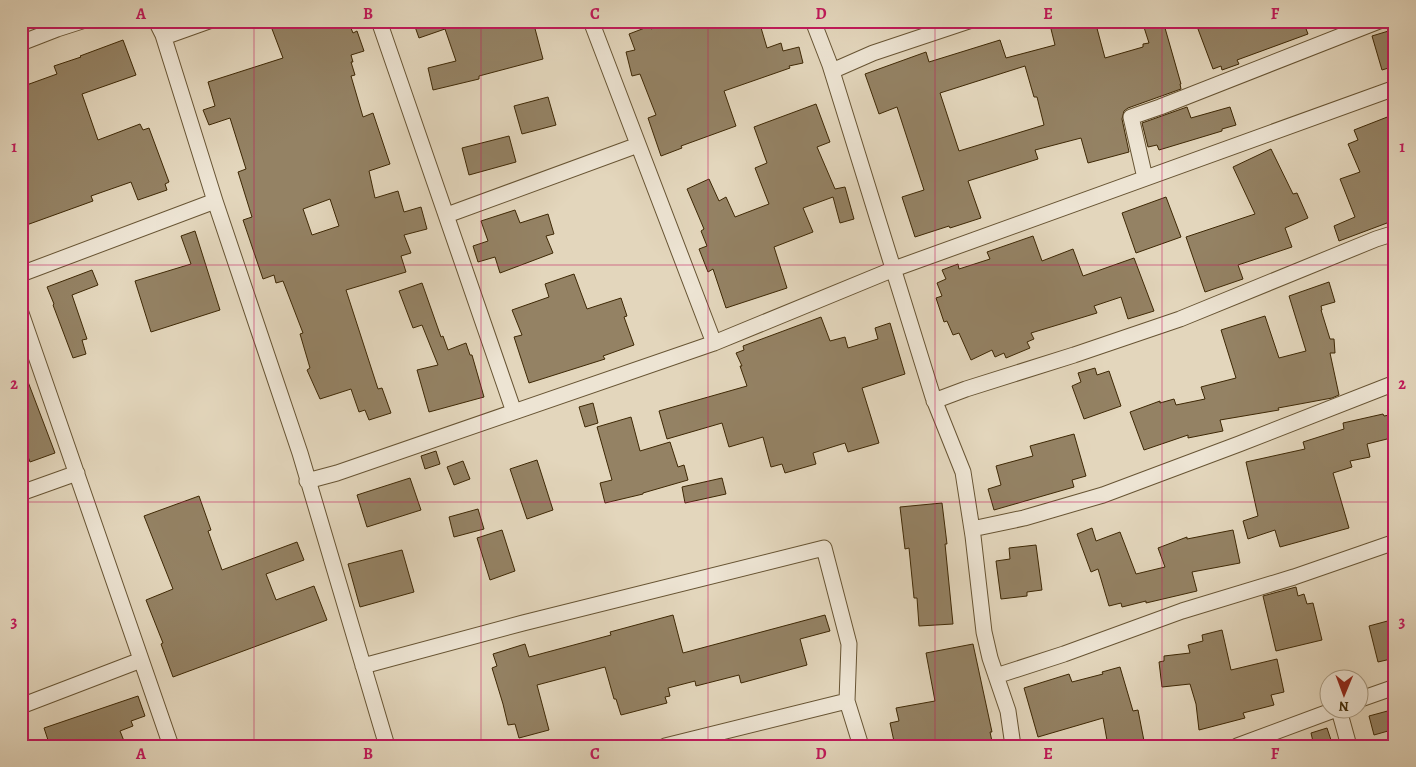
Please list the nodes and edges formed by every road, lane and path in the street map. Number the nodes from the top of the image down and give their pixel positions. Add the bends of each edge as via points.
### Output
1 (82, 21) edge
2 (156, 21) edge
3 (209, 21) edge
4 (379, 21) edge
5 (591, 21) edge
6 (813, 21) edge
7 (969, 21) edge
8 (1379, 21) edge
9 (163, 36) junction
10 (21, 43) edge
11 (832, 71) junction
12 (1395, 88) edge
13 (638, 145) junction
14 (1146, 178) junction
15 (216, 201) junction
16 (447, 215) junction
17 (1395, 234) edge
18 (894, 269) junction
19 (21, 274) edge
20 (21, 313) edge
21 (714, 343) junction
22 (1395, 383) edge
23 (934, 401) junction
24 (514, 412) junction
25 (77, 473) junction
26 (307, 481) junction
27 (21, 493) edge
28 (972, 529) junction
29 (1395, 542) edge
30 (142, 660) junction
31 (363, 666) junction
32 (996, 676) junction
33 (1395, 687) edge
34 (1368, 696) edge
35 (847, 701) junction
36 (21, 706) edge
37 (1318, 716) edge
38 (1342, 720) edge
39 (171, 746) edge
40 (387, 746) edge
41 (664, 746) edge
42 (861, 746) edge
43 (1013, 746) edge
44 (1237, 746) edge
45 (1349, 746) edge

1 - 10 street
2 - 9 street
3 - 9 street
4 - 16 street
5 - 13 street
6 - 11 street
7 - 11 street via 873,53
8 - 14 street via 1131,117
9 - 15 street
11 - 18 street
12 - 14 street
13 - 16 street
13 - 21 street
14 - 18 street
15 - 19 street
15 - 26 street
16 - 24 street
17 - 23 street via 1180,319
18 - 21 street
18 - 23 street
20 - 25 street
21 - 24 street
22 - 28 street via 1103,494 1024,518
23 - 28 street via 963,472
24 - 26 street
25 - 27 street
25 - 30 street
26 - 31 street
28 - 32 street via 984,632
29 - 32 street
30 - 36 street
30 - 39 street
31 - 35 street via 824,548 849,644
31 - 40 street
32 - 43 street via 1008,711
33 - 34 street
35 - 41 street
35 - 42 street
37 - 44 street
38 - 45 street

